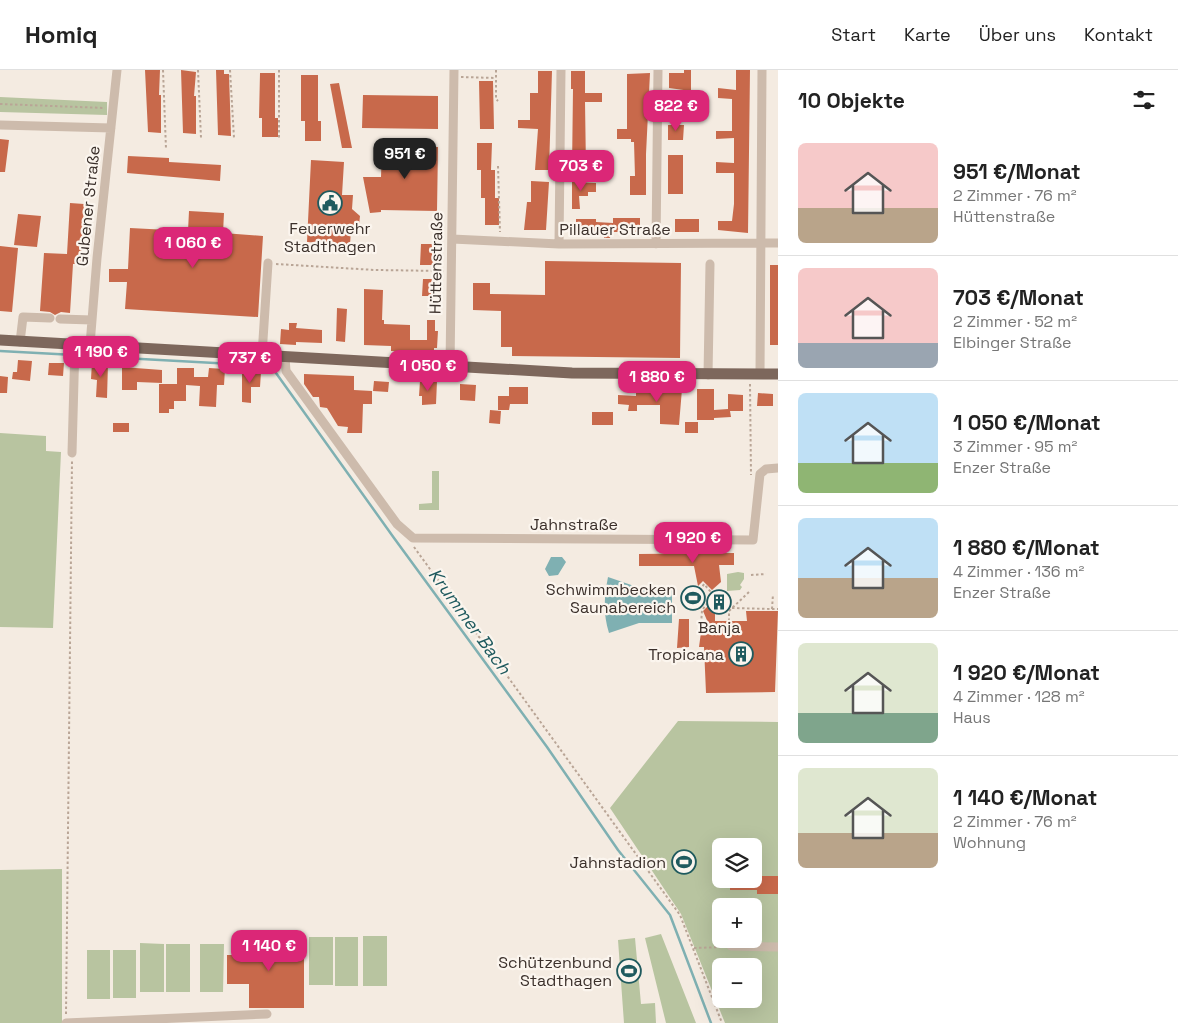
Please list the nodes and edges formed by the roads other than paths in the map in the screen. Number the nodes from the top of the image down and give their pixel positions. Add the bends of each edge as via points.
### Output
1 (117, 70) edge
2 (561, 70) edge
3 (658, 70) edge
4 (762, 70) edge
5 (454, 74) edge
6 (0, 124) edge
7 (111, 128) junction
8 (452, 239) junction
9 (778, 243) edge
10 (558, 244) junction
11 (656, 244) junction
12 (760, 244) junction
13 (268, 264) road end
14 (710, 264) dead end
15 (50, 318) dead end
16 (60, 319) dead end
17 (92, 320) junction
18 (0, 340) edge
19 (20, 342) junction
20 (90, 345) junction
21 (75, 351) junction
22 (262, 355) junction
23 (285, 357) junction
24 (450, 366) junction
25 (755, 374) junction
26 (778, 374) edge
27 (708, 375) junction
28 (72, 453) road end
29 (778, 468) edge
30 (762, 947) edge
31 (778, 947) edge
32 (267, 1014) dead end
33 (66, 1022) edge

1 - 7 street, Gubener Straße
2 - 10 street
3 - 11 street
4 - 12 street
5 - 8 street, Hüttenstraße
6 - 7 street
7 - 17 street, Gubener Straße
8 - 10 street, Pillauer Straße
8 - 24 street, Hüttenstraße
9 - 12 street, Pillauer Straße
10 - 11 street, Pillauer Straße
11 - 12 street, Pillauer Straße
12 - 25 street
13 - 22 street
14 - 27 street
15 - 19 street via 23,317
16 - 17 street
17 - 20 street, Gubener Straße
18 - 19 main road
19 - 21 main road
20 - 21 main road
20 - 22 main road
21 - 28 street
22 - 23 main road
23 - 24 main road
23 - 29 street, Jahnstraße via 286,371 397,524 413,538 753,540 759,477 766,469
24 - 27 main road via 572,373
25 - 26 main road
25 - 27 main road
30 - 31 street
32 - 33 street

